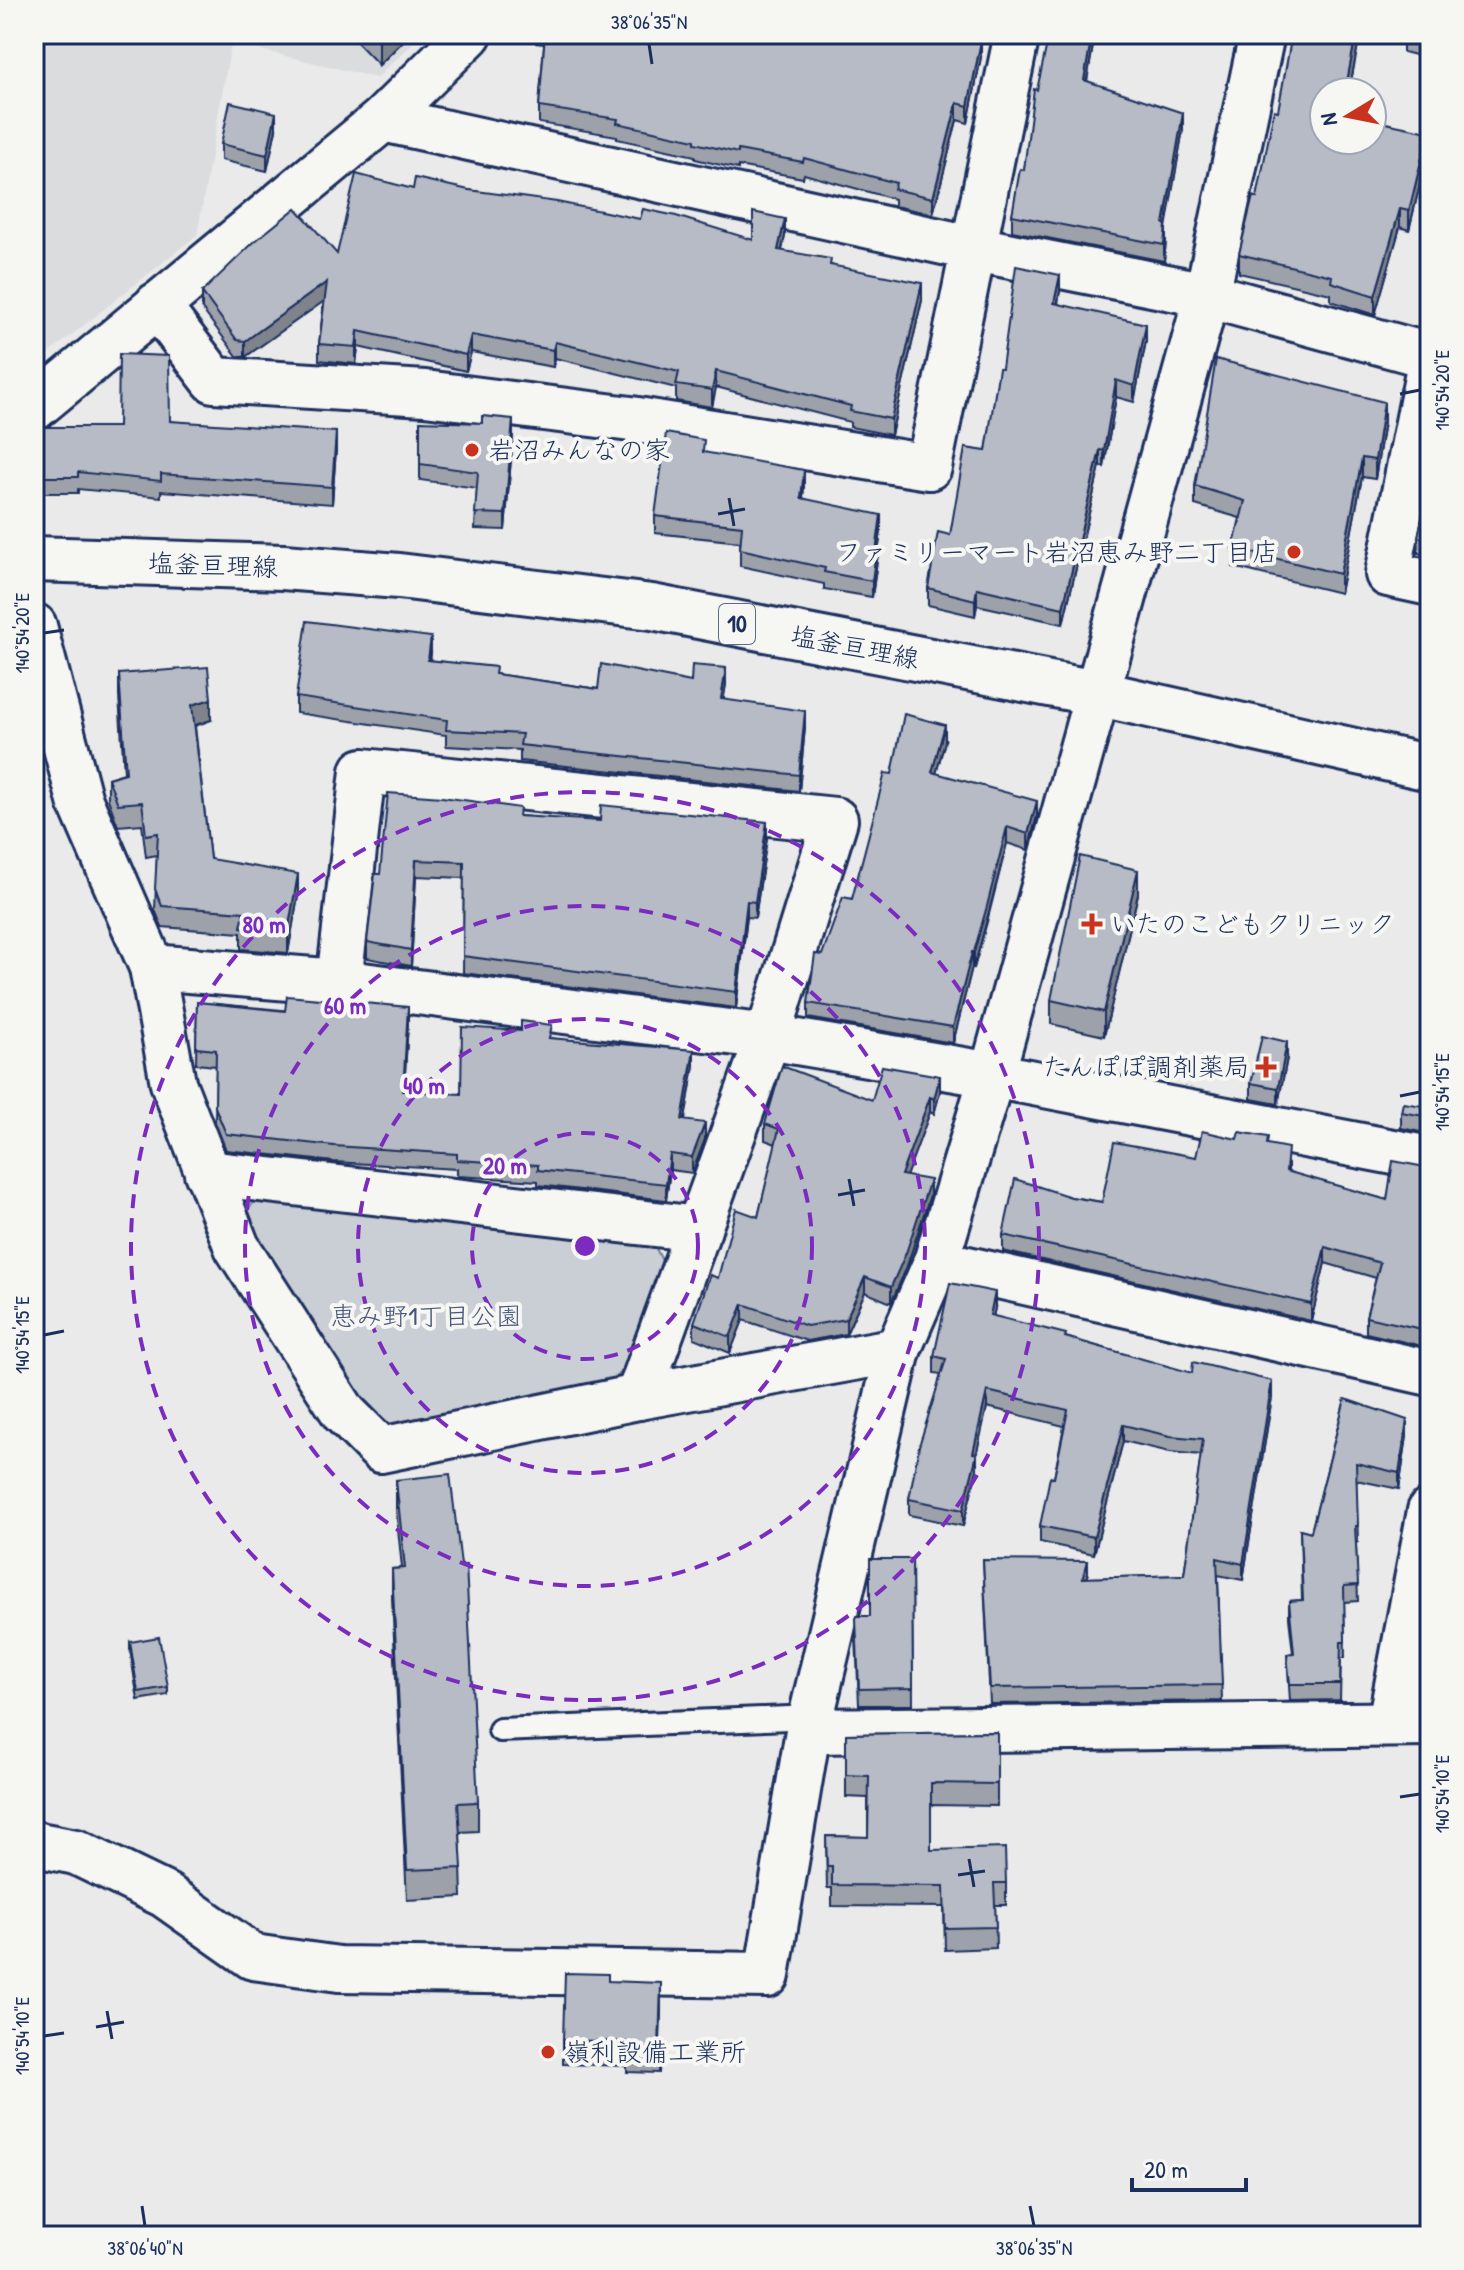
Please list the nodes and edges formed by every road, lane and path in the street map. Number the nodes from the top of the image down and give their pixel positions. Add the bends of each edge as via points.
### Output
1 (469, 34) edge
2 (1017, 34) edge
3 (1262, 34) edge
4 (383, 119) junction
5 (971, 248) junction
6 (1207, 295) junction
7 (157, 305) junction
8 (1430, 359) edge
9 (34, 408) edge
10 (34, 559) edge
11 (1430, 583) edge
12 (34, 626) edge
13 (1096, 693) junction
14 (1430, 768) edge
15 (152, 967) junction
16 (339, 982) junction
17 (768, 1037) junction
18 (992, 1075) junction
19 (1430, 1159) edge
20 (207, 1173) junction
21 (699, 1229) junction
22 (936, 1262) junction
23 (898, 1350) junction
24 (1430, 1373) edge
25 (638, 1397) junction
26 (1430, 1511) edge
27 (810, 1724) junction
28 (1410, 1724) edge
29 (500, 1730) dead end
30 (34, 1844) edge

1 - 4 street
2 - 5 street
3 - 6 street
4 - 5 street
4 - 7 street
5 - 6 street
5 - 7 street via 929,467 631,419 425,393 214,380
6 - 8 street
6 - 13 street
7 - 9 street
8 - 11 street via 1388,574
10 - 13 street, 塩釜亘理線 / 10 via 399,576 637,605
12 - 15 street via 80,801
13 - 14 street, 塩釜亘理線 / 10
13 - 18 street
15 - 16 street
15 - 20 street via 173,1083
16 - 17 street
16 - 17 street via 363,771 835,820
17 - 18 street
17 - 21 street
18 - 19 street
18 - 22 street
20 - 21 street
20 - 25 street via 237,1247 344,1413 381,1450
21 - 25 street
22 - 23 street
22 - 24 street
23 - 25 street
23 - 27 street
26 - 28 street
27 - 28 street
27 - 29 lane
27 - 30 street via 767,1975 339,1969 253,1957 165,1895 76,1852

